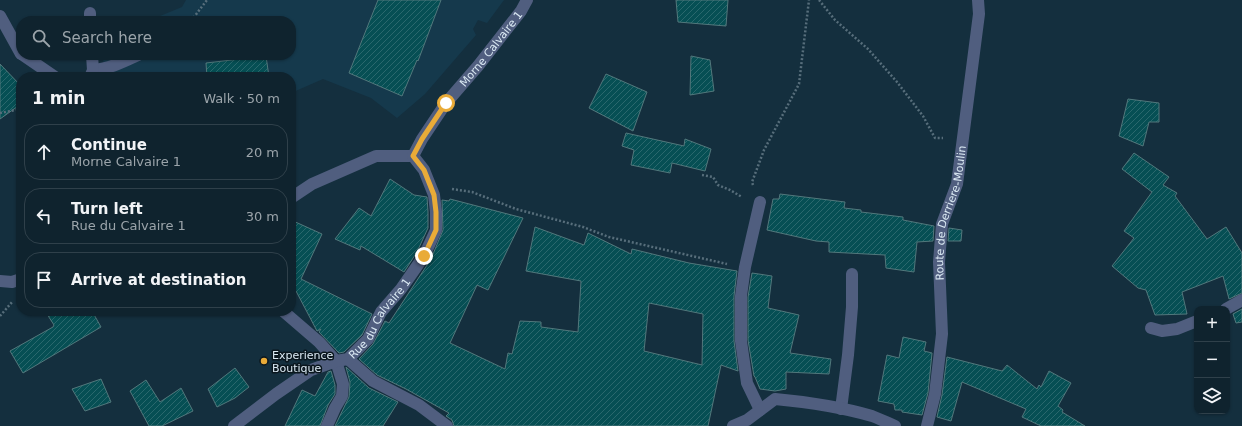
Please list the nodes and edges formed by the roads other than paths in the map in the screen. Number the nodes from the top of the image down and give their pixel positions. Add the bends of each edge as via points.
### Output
1 (527, 0) edge
2 (978, 0) edge
3 (0, 16) edge
4 (16, 44) edge
5 (31, 60) edge
6 (92, 60) edge
7 (128, 60) edge
8 (49, 72) edge
9 (91, 72) edge
10 (94, 72) edge
11 (413, 156) junction
12 (296, 195) edge
13 (760, 202) road end
14 (852, 274) dead end
15 (0, 281) edge
16 (16, 281) edge
17 (1242, 300) edge
18 (1230, 307) edge
19 (289, 316) edge
20 (1194, 323) edge
21 (1151, 328) dead end
22 (342, 360) junction
23 (841, 409) junction
24 (760, 410) junction
25 (234, 426) edge
26 (327, 426) edge
27 (448, 426) edge
28 (733, 426) edge
29 (895, 426) edge
30 (927, 426) edge

1 - 11 street, Morne Calvaire 1 via 483,60 446,103
2 - 30 street, Route de Derriere-Moulin via 979,14 964,142 957,184 942,224 939,262 942,334 935,394
3 - 4 street
5 - 8 street
6 - 9 street
7 - 10 street
11 - 12 street via 376,156 312,184
11 - 22 street, Rue du Calvaire 1 via 424,170 434,195 436,230 424,256 381,312 368,339
13 - 24 street via 741,296 741,341 747,383
14 - 23 street via 852,306
15 - 16 street
17 - 18 street
19 - 22 street
20 - 21 street via 1162,331
22 - 25 street, Rue du Calvaire 1 via 311,370
22 - 26 street via 342,396
22 - 27 street via 373,381 419,405
23 - 24 street via 775,400
23 - 29 street
24 - 28 street

